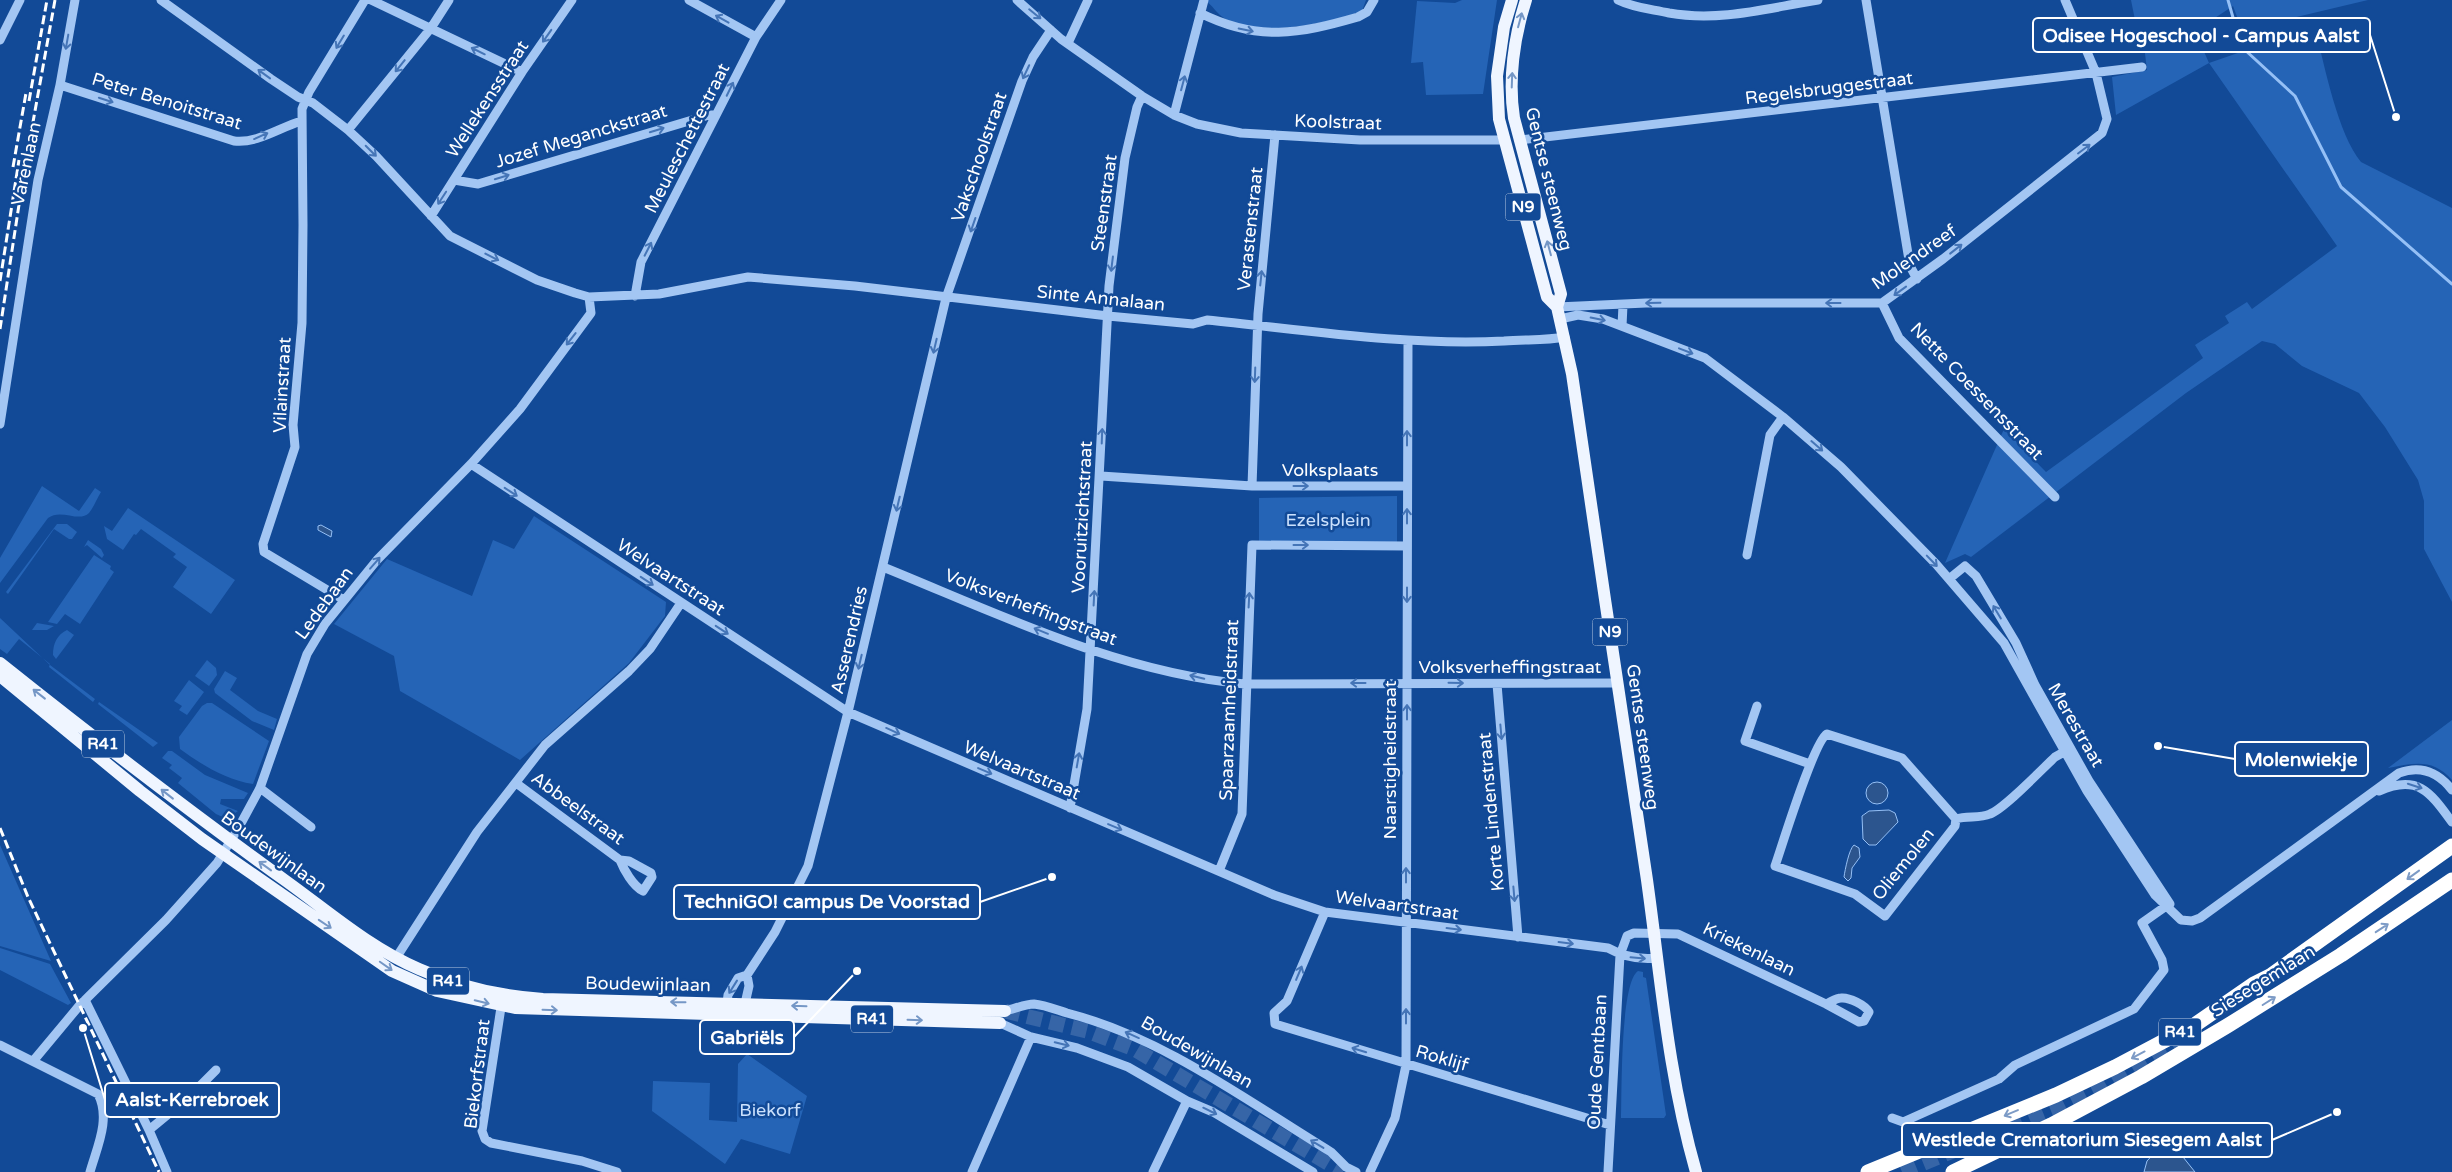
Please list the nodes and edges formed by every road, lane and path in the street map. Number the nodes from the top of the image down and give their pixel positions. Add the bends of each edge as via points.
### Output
1 (20, 0) edge
2 (75, 0) edge
3 (161, 0) edge
4 (365, 0) edge
5 (371, 0) edge
6 (449, 0) edge
7 (572, 0) edge
8 (688, 0) edge
9 (781, 0) edge
10 (1017, 0) edge
11 (1088, 0) edge
12 (1204, 0) edge
13 (1374, 0) edge
14 (1512, 0) edge
15 (1526, 0) edge
16 (1618, 0) edge
17 (1818, 0) edge
18 (1866, 0) edge
19 (2065, 0) edge
20 (1200, 12) junction
21 (431, 28) junction
22 (1051, 30) junction
23 (756, 37) junction
24 (0, 40) edge
25 (1068, 43) junction
26 (2142, 68) dead end
27 (522, 72) junction
28 (2096, 73) junction
29 (60, 85) junction
30 (1142, 96) junction
31 (1883, 98) junction
32 (305, 100) junction
33 (716, 115) junction
34 (1174, 115) junction
35 (301, 121) junction
36 (348, 130) junction
37 (1275, 135) junction
38 (1505, 140) junction
39 (1520, 140) junction
40 (454, 180) junction
41 (431, 216) junction
42 (1917, 279) junction
43 (635, 296) junction
44 (589, 297) junction
45 (946, 298) junction
46 (1882, 303) junction
47 (1623, 305) junction
48 (1559, 313) junction
49 (1108, 316) junction
50 (1258, 326) junction
51 (1622, 326) junction
52 (1565, 337) junction
53 (1408, 341) junction
54 (1784, 417) junction
55 (0, 424) edge
56 (471, 464) junction
57 (1100, 476) junction
58 (1252, 486) junction
59 (1407, 486) junction
60 (2055, 497) dead end
61 (1407, 546) junction
62 (1747, 555) dead end
63 (883, 566) junction
64 (1948, 579) junction
65 (344, 600) junction
66 (681, 603) junction
67 (1091, 651) junction
68 (0, 663) edge
69 (0, 676) edge
70 (1407, 683) junction
71 (1618, 683) junction
72 (1245, 684) junction
73 (1496, 684) junction
74 (1757, 706) dead end
75 (848, 712) junction
76 (2064, 752) junction
77 (1810, 764) junction
78 (516, 783) junction
79 (260, 788) junction
80 (2452, 790) edge
81 (2369, 795) junction
82 (1070, 808) junction
83 (1956, 819) junction
84 (2452, 822) edge
85 (311, 827) dead end
86 (231, 841) junction
87 (2452, 846) edge
88 (222, 854) junction
89 (620, 860) dead end
90 (1219, 871) junction
91 (2452, 880) edge
92 (2168, 904) junction
93 (1325, 912) junction
94 (1406, 923) junction
95 (1654, 934) junction
96 (1518, 937) junction
97 (1620, 955) junction
98 (396, 958) junction
99 (1657, 958) junction
100 (747, 975) junction
101 (85, 1000) junction
102 (502, 1001) junction
103 (727, 1003) junction
104 (1826, 1004) dead end
105 (744, 1009) junction
106 (1002, 1017) junction
107 (1031, 1037) junction
108 (0, 1045) edge
109 (34, 1060) junction
110 (1406, 1065) junction
111 (216, 1070) dead end
112 (1184, 1105) dead end
113 (1892, 1118) dead end
114 (1610, 1125) junction
115 (149, 1130) junction
116 (90, 1172) edge
117 (167, 1172) edge
118 (617, 1172) edge
119 (972, 1172) edge
120 (1153, 1172) edge
121 (1313, 1172) edge
122 (1356, 1172) edge
123 (1370, 1172) edge
124 (1608, 1172) edge
125 (1696, 1172) edge
126 (1868, 1172) edge
127 (1953, 1172) edge

1 - 24 street
2 -> 29 street, Varenlaan
32 -> 3 street, Sinte Annalaan
4 -> 32 street
5 - 21 street
6 - 21 street
7 -> 27 street, Wellekensstraat
23 -> 8 street
9 - 23 street, Meuleschettestraat
10 -> 22 street, Koolstraat
11 - 25 street
12 - 20 street
20 -> 13 street via 1236,28 1270,34 1290,33 1358,17 1367,12
14 - 38 main road, Gentse steenweg / N9 via 1504,27 1497,76 1499,119
39 -> 15 main road, Gentse steenweg / N9 via 1512,101 1513,69 1518,26
16 - 17 street via 1629,6 1709,17
18 - 31 street
19 - 28 street, Molendreef
34 -> 20 street
27 -> 21 street
21 -> 36 street
22 - 25 street, Koolstraat
22 -> 45 street, Vakschoolstraat via 1022,81
33 -> 23 street, Meuleschettestraat
25 - 30 street, Koolstraat
26 - 28 street, Regelsbruggestraat
27 - 40 street, Wellekensstraat
28 - 31 street, Regelsbruggestraat
42 -> 28 street, Molendreef via 2102,133 2107,119
29 -> 35 street, Peter Benoitstraat via 244,142
29 - 55 street, Varenlaan via 38,180
30 - 34 street, Koolstraat
30 -> 49 street, Steenstraat via 1125,158
31 - 39 street, Regelsbruggestraat
31 - 42 street via 1910,266
32 - 35 street
32 - 36 street, Sinte Annalaan
40 -> 33 street, Jozef Meganckstraat via 478,184 709,114
43 -> 33 street, Meuleschettestraat via 642,262
34 - 37 street, Koolstraat via 1197,124 1241,133
35 - 65 street, Vilainstraat via 302,324 295,447 262,544 264,552
36 -> 41 street, Sinte Annalaan
37 - 38 street, Koolstraat via 1360,140
50 -> 37 street, Verastenstraat
38 - 39 main road
38 - 48 main road, Gentse steenweg / N9 via 1547,297
48 -> 39 main road, Gentse steenweg / N9 via 1561,294
40 -> 41 street, Wellekensstraat
41 -> 44 street, Sinte Annalaan via 450,236 537,280
42 -> 46 street, Molendreef
43 - 44 street, Sinte Annalaan
43 - 45 street, Sinte Annalaan via 748,277
44 -> 56 street, Ledebaan via 591,313 582,326 520,409
45 - 49 street, Sinte Annalaan
45 -> 63 street, Asserendries
46 -> 47 street, Molendreef
46 - 60 street, Nette Coessensstraat via 1899,338
47 - 48 street, Molendreef
47 - 51 street
48 -> 51 street, Merestraat via 1603,319
48 - 52 main road, Gentse steenweg / N9
49 - 50 street, Sinte Annalaan via 1193,324 1207,320
57 -> 49 street, Vooruitzichtstraat
50 - 53 street, Sinte Annalaan
50 -> 58 street
51 -> 54 street, Merestraat via 1705,358
52 - 53 street, Sinte Annalaan via 1546,341
52 - 71 main road, Gentse steenweg / N9
59 -> 53 street, Naarstigheidstraat
54 - 62 street via 1770,435
54 -> 64 street, Merestraat via 1841,467
65 -> 56 street, Ledebaan via 377,560
56 -> 66 street, Welvaartstraat
57 - 58 street, Volksplaats
67 -> 57 street, Vooruitzichtstraat
58 -> 59 street, Volksplaats
61 -> 59 street, Naarstigheidstraat
61 -> 70 street, Naarstigheidstraat
72 -> 61 street, Spaarzaamheidstraat via 1252,545
67 -> 63 street, Volksverheffingstraat
63 -> 75 street, Asserendries
64 - 76 street, Merestraat via 2004,643
92 -> 64 street, Merestraat via 2089,781 2035,685 2016,643 1976,576 1965,566
65 - 79 street, Ledebaan via 307,654
66 -> 75 street, Welvaartstraat
66 - 78 street via 650,649 545,745
72 -> 67 street, Volksverheffingstraat via 1215,681
82 -> 67 street, Vooruitzichtstraat via 1087,709
86 -> 68 main road, Boudewijnlaan / R41
69 - 88 main road, Boudewijnlaan / R41
70 -> 72 street, Volksverheffingstraat
70 -> 73 street, Volksverheffingstraat
94 -> 70 street, Naarstigheidstraat
71 - 73 street, Volksverheffingstraat
71 - 95 main road, Gentse steenweg / N9
72 - 90 street, Spaarzaamheidstraat via 1242,814
73 -> 96 street, Korte Lindenstraat
74 - 77 street via 1745,741
75 -> 82 street, Welvaartstraat
75 - 100 street, Asserendries via 808,866 775,932
76 - 83 street, Oliemolen via 2055,756 1991,814 1966,815
76 - 92 street, Merestraat via 2150,887
77 - 83 street, Oliemolen via 1821,739 1828,734 1902,758
77 - 83 street, Oliemolen via 1774,866 1855,894 1885,916 1955,826
78 - 89 street, Abbeelstraat
78 - 98 street via 477,832
79 - 85 street
79 - 86 street, Ledebaan
80 - 81 street, Merestraat via 2436,774 2416,769 2395,776
81 -> 84 street, Merestraat via 2409,783 2433,796
81 - 92 street, Merestraat via 2200,918 2186,922 2178,918
82 -> 90 street, Welvaartstraat
86 - 88 street, Ledebaan
98 -> 86 main road, Boudewijnlaan / R41 via 318,906
87 -> 126 highway, Siesegemlaan / R41 via 2270,976 2196,1024 2056,1095
88 - 101 street, Ledebaan via 179,906
88 -> 102 main road, Boudewijnlaan / R41 via 402,976 437,991
90 - 93 street, Welvaartstraat via 1274,895
127 -> 91 highway, Siesegemlaan / R41 via 2141,1077 2349,950
92 - 113 street via 2142,924 2162,960 2164,970 2134,1009 2015,1065 1999,1079 1903,1122
93 - 94 street, Welvaartstraat
110 -> 93 street, Roklijf via 1275,1024 1274,1014 1287,1001
94 -> 96 street, Welvaartstraat
110 -> 94 street, Naarstigheidstraat
95 - 97 street via 1627,936
95 - 99 main road, Gentse steenweg / N9
95 - 104 street, Kriekenlaan via 1678,934
96 -> 97 street, Welvaartstraat via 1608,948
97 -> 99 street, Welvaartstraat
97 - 114 street, Oude Gentbaan
98 - 102 main road, Boudewijnlaan / R41
99 - 125 main road, Gentse steenweg / N9 via 1673,1080
100 -> 103 street, Asserendries via 738,978
100 - 105 street, Asserendries via 749,986
101 - 109 street, Ledebaan
101 - 115 street
103 -> 102 main road, Boudewijnlaan / R41
102 -> 105 main road, Boudewijnlaan / R41
102 - 118 street, Biekorfstraat via 482,1131 485,1139
103 - 105 main road, Boudewijnlaan / R41
105 - 106 main road, Boudewijnlaan / R41
106 - 107 street, Boudewijnlaan / R41
122 -> 106 street, Boudewijnlaan / R41 via 1331,1152 1156,1046 1081,1017 1033,1004
107 - 119 street
107 -> 121 street, Boudewijnlaan / R41 via 1076,1048 1128,1067 1214,1112
108 - 109 street
109 - 116 street via 98,1094 104,1119
110 - 114 street, Roklijf
110 - 123 street, Naarstigheidstraat via 1395,1118
111 - 115 street
112 - 120 street
114 - 124 street, Oude Gentbaan
115 - 117 street

